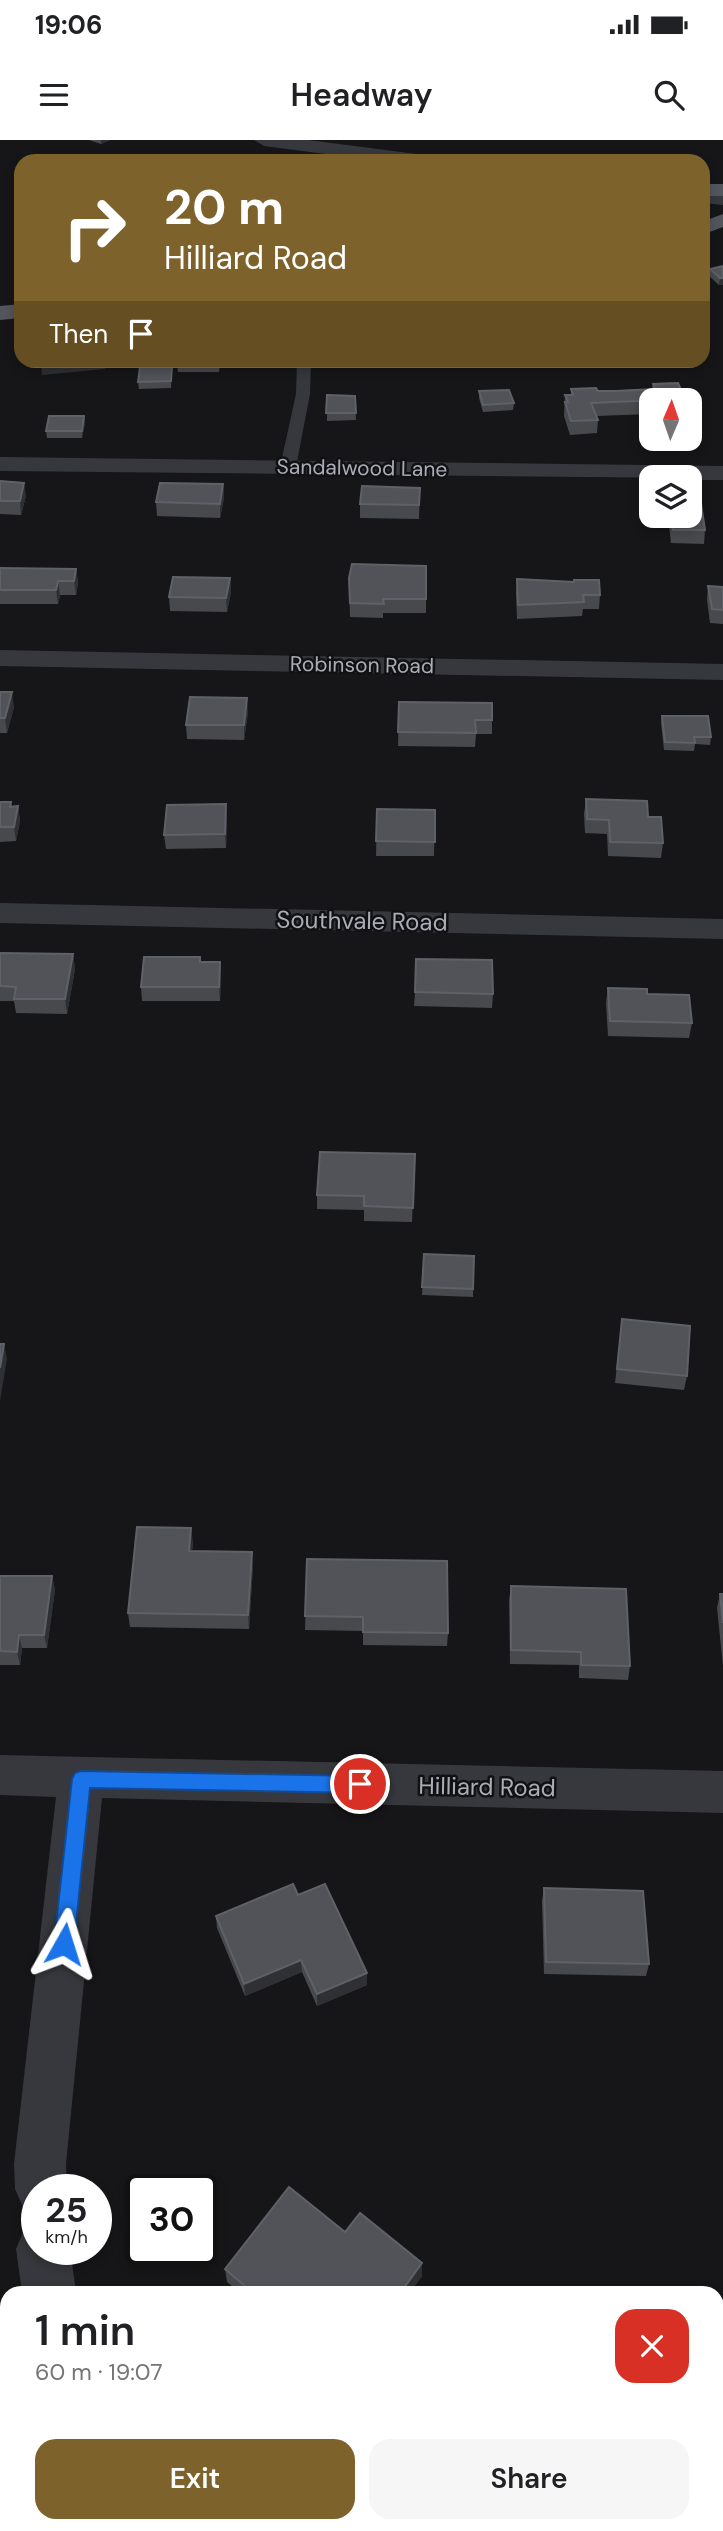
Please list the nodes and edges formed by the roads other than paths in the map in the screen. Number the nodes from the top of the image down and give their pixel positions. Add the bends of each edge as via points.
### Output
1 (264, 140) edge
2 (371, 154) edge
3 (304, 368) edge
4 (0, 464) edge
5 (288, 467) junction
6 (723, 473) edge
7 (0, 658) edge
8 (723, 672) edge
9 (0, 913) edge
10 (723, 929) edge
11 (0, 1775) edge
12 (81, 1779) junction
13 (723, 1792) edge
14 (40, 2174) edge
15 (45, 2265) edge
16 (48, 2286) edge

1 - 2 street
3 - 5 lane
4 - 5 street, Sandalwood Lane
5 - 6 street, Sandalwood Lane
7 - 8 street, Robinson Road
9 - 10 street, Southvale Road
11 - 12 street, Hilliard Road
12 - 13 street, Hilliard Road
12 - 14 street
15 - 16 street

